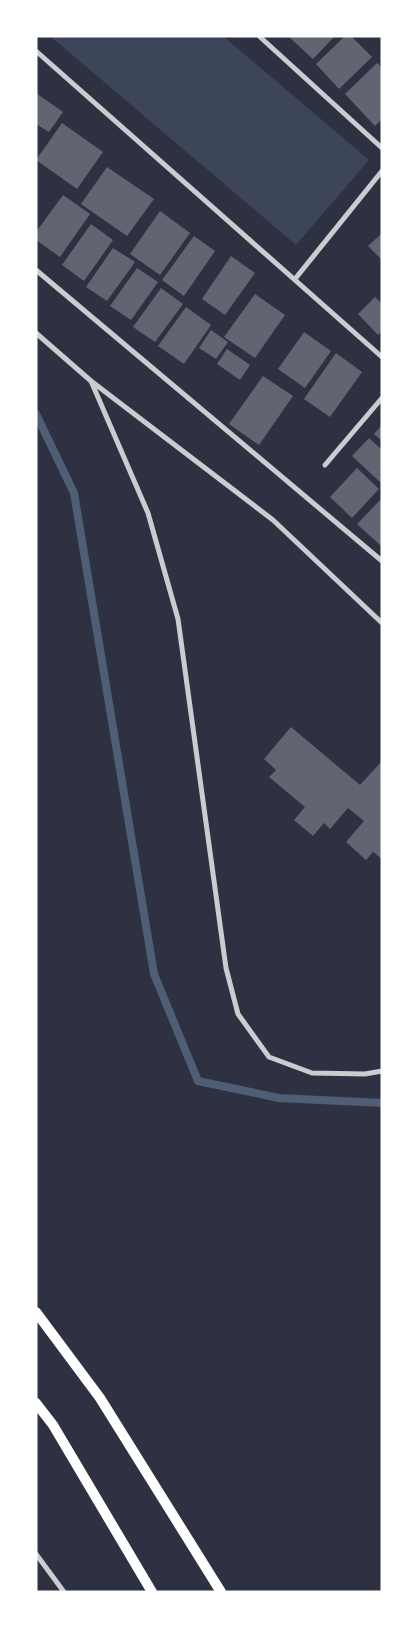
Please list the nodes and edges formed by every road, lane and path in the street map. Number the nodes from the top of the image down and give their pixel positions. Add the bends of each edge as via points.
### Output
1 (259, 36) edge
2 (36, 51) edge
3 (382, 148) edge
4 (382, 171) edge
5 (36, 270) edge
6 (295, 279) junction
7 (36, 333) edge
8 (382, 357) edge
9 (91, 381) junction
10 (382, 398) edge
11 (324, 465) dead end
12 (382, 561) edge
13 (382, 622) edge
14 (382, 1070) edge
15 (36, 1312) edge
16 (36, 1403) edge
17 (36, 1554) edge
18 (64, 1592) edge
19 (152, 1592) edge
20 (220, 1592) edge

1 - 3 street
2 - 6 street
4 - 6 street
5 - 12 street
6 - 8 street
7 - 9 street
9 - 13 street via 273,520
9 - 14 street via 148,513 178,619 226,968 238,1014 269,1057 312,1073 365,1074
10 - 11 street
15 - 20 main road via 100,1398
16 - 19 main road
17 - 18 street

